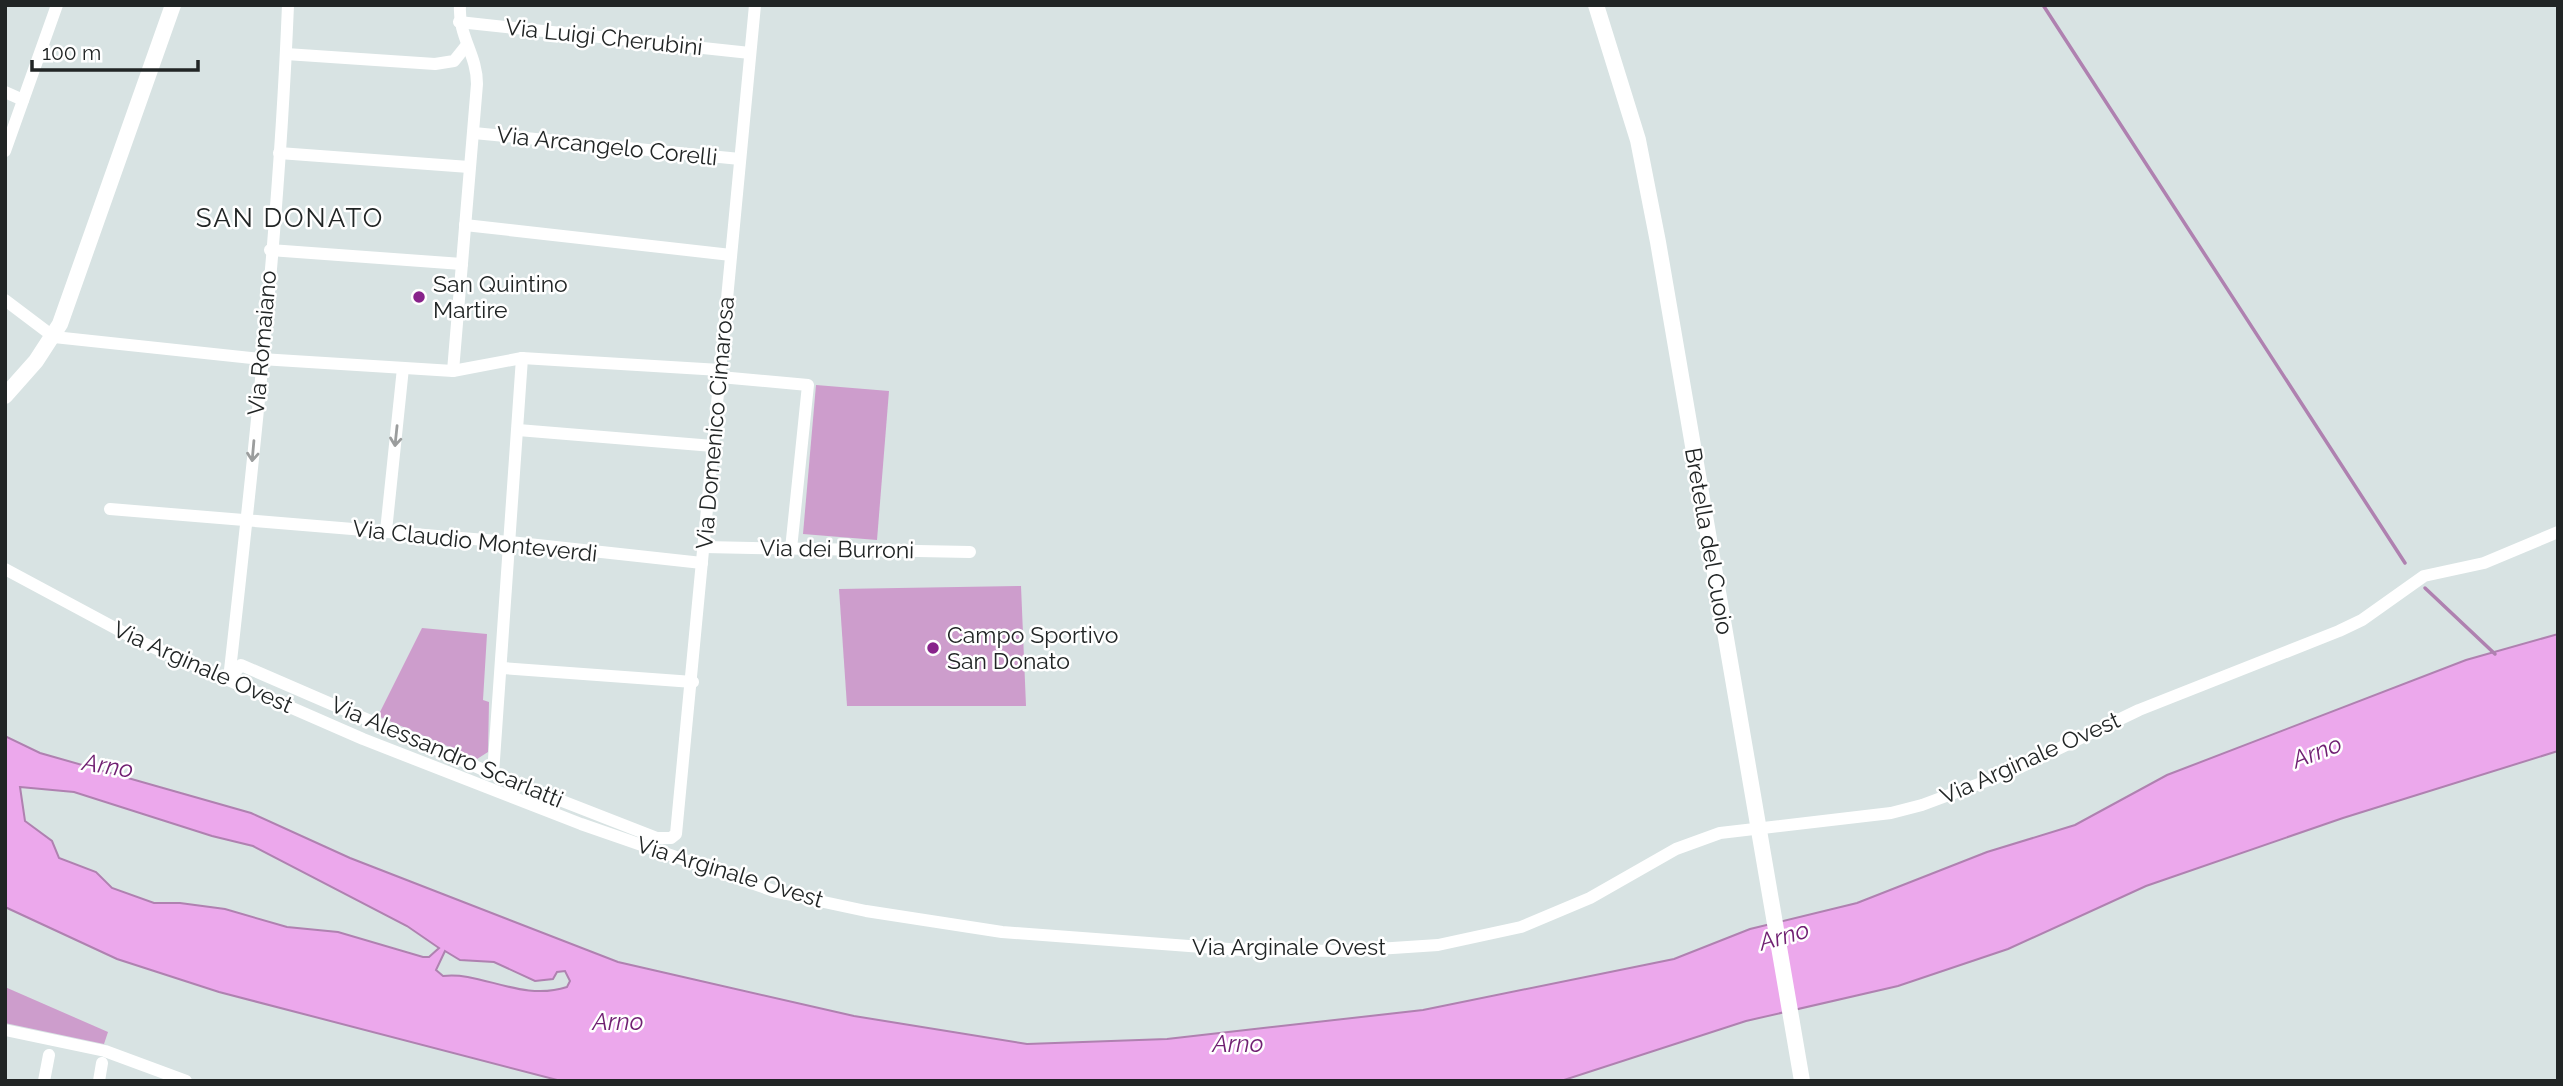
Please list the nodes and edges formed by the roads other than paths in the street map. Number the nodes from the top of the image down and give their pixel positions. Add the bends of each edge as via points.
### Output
1 (57, 5) edge
2 (173, 5) edge
3 (288, 5) edge
4 (460, 5) edge
5 (755, 5) edge
6 (1596, 5) edge
7 (459, 22) junction
8 (466, 46) junction
9 (750, 53) junction
10 (286, 54) junction
11 (5, 92) edge
12 (23, 100) junction
13 (474, 133) junction
14 (5, 152) edge
15 (279, 153) junction
16 (740, 159) junction
17 (469, 167) junction
18 (465, 225) junction
19 (270, 250) junction
20 (730, 255) junction
21 (462, 264) junction
22 (5, 300) edge
23 (54, 337) junction
24 (522, 358) junction
25 (261, 359) junction
26 (403, 368) junction
27 (453, 371) junction
28 (720, 374) junction
29 (5, 396) edge
30 (519, 427) junction
31 (713, 446) junction
32 (110, 509) dead end
33 (247, 521) junction
34 (386, 531) junction
35 (2558, 532) edge
36 (510, 542) junction
37 (704, 547) junction
38 (791, 549) junction
39 (970, 552) dead end
40 (702, 563) junction
41 (5, 569) edge
42 (502, 668) junction
43 (229, 679) junction
44 (693, 682) junction
45 (493, 774) junction
46 (671, 838) joint
47 (5, 1030) edge
48 (49, 1055) dead end
49 (102, 1063) dead end
50 (183, 1079) edge
51 (44, 1081) edge
52 (99, 1081) edge
53 (1802, 1081) edge

1 - 12 street
2 - 23 main road
3 - 10 street, Via Romaiano
4 - 7 street
5 - 9 street, Via Domenico Cimarosa
6 - 53 main road, Bretella del Cuoio via 1623,85 1658,242
7 - 8 street
7 - 9 street, Via Luigi Cherubini
8 - 10 street via 447,64
8 - 13 street via 477,70
9 - 16 street, Via Domenico Cimarosa
10 - 15 street, Via Romaiano
11 - 12 street
12 - 14 street
13 - 16 street, Via Arcangelo Corelli
13 - 17 street
15 - 17 street
15 - 19 street, Via Romaiano
16 - 20 street, Via Domenico Cimarosa
17 - 18 street
18 - 20 street
18 - 21 street
19 - 21 street
19 - 25 street, Via Romaiano
20 - 28 street, Via Domenico Cimarosa
21 - 27 street
22 - 23 street
23 - 25 street
23 - 29 main road
24 - 27 street
24 - 28 street
24 - 30 street
25 - 26 street
25 -> 33 street, Via Romaiano
26 - 27 street
26 -> 34 street
28 - 31 street, Via Domenico Cimarosa
28 - 38 street via 808,386
30 - 31 street
30 - 36 street
31 - 37 street, Via Domenico Cimarosa
32 - 33 street, Via Claudio Monteverdi
33 - 34 street, Via Claudio Monteverdi
33 - 43 street, Via Romaiano
34 - 36 street, Via Claudio Monteverdi
35 - 43 street, Via Arginale Ovest via 2484,563 2424,576 2339,631 2139,710 2008,773 1922,806 1720,833 1676,849 1590,898 1521,927 1438,945 1348,951 1216,949 1002,932 776,892 447,774
36 - 40 street, Via Claudio Monteverdi
36 - 42 street
37 - 38 street, Via dei Burroni
37 - 40 street, Via Domenico Cimarosa
38 - 39 street, Via dei Burroni
40 - 44 street, Via Domenico Cimarosa
41 - 43 street, Via Arginale Ovest via 141,642
42 - 44 street
42 - 45 street
43 - 45 street, Via Alessandro Scarlatti via 241,665
44 - 46 street, Via Domenico Cimarosa via 679,827
45 - 46 street, Via Alessandro Scarlatti via 657,838
47 - 50 street via 104,1051
48 - 51 street
49 - 52 street

